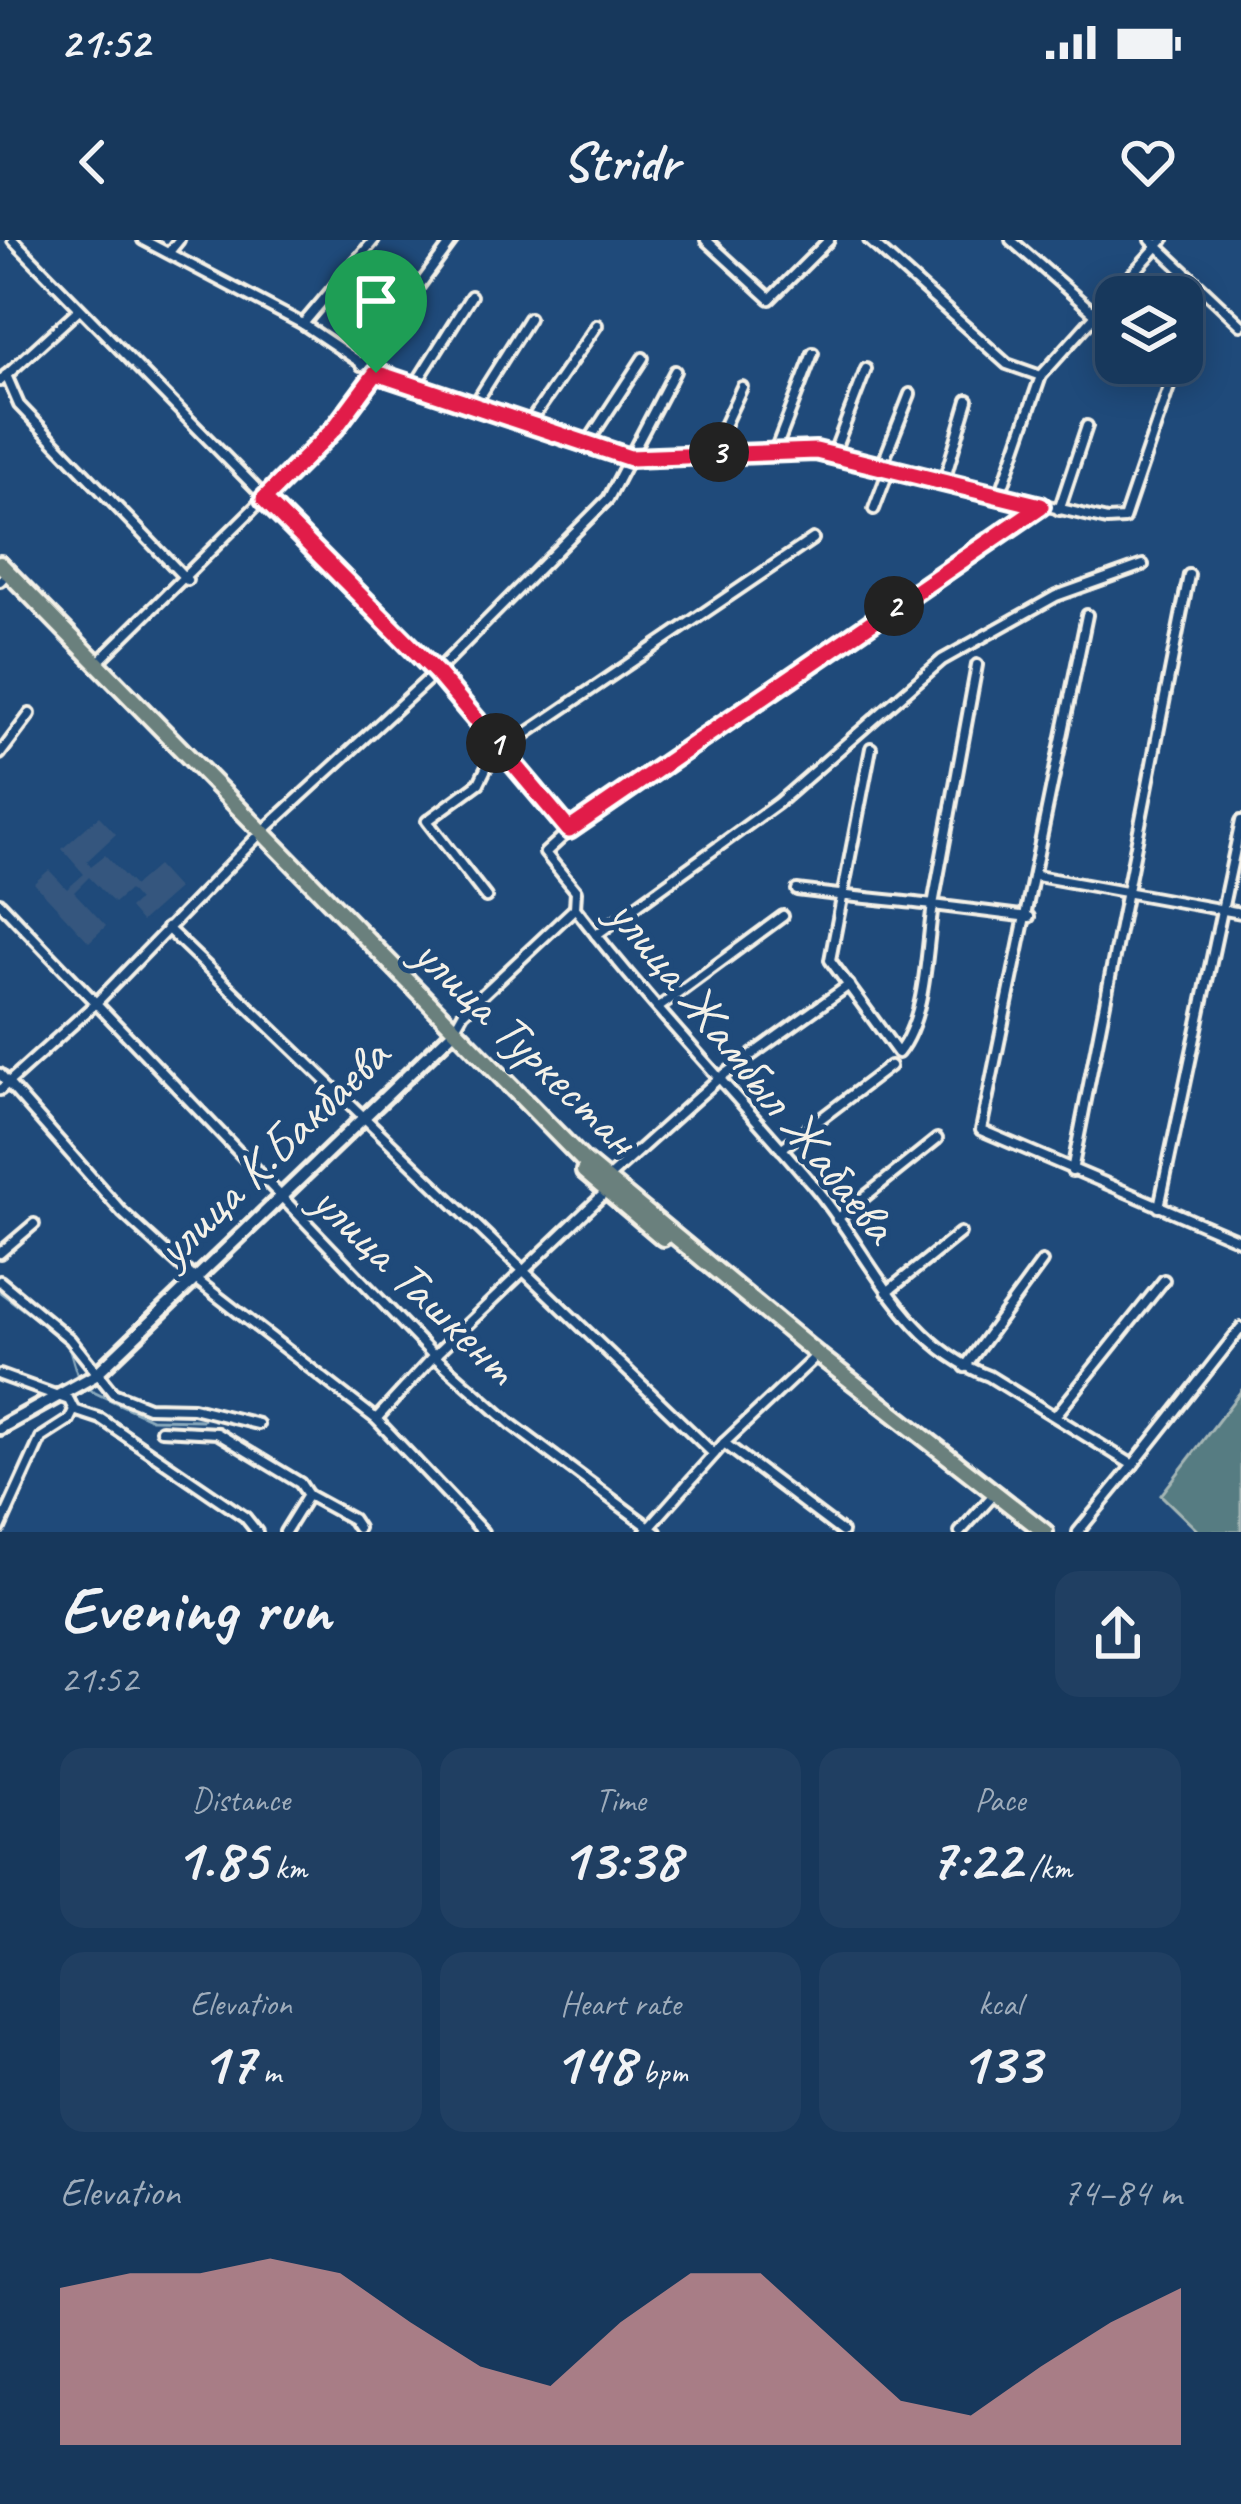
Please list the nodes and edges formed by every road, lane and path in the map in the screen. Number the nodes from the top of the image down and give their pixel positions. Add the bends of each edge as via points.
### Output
1 (14, 240) edge
2 (143, 240) edge
3 (179, 240) edge
4 (374, 240) edge
5 (452, 240) edge
6 (706, 240) edge
7 (830, 240) edge
8 (868, 240) edge
9 (1011, 240) edge
10 (1157, 242) edge
11 (170, 251) junction
12 (1128, 276) edge
13 (471, 296) dead end
14 (77, 311) junction
15 (1095, 314) joint
16 (529, 318) dead end
17 (304, 324) junction
18 (597, 325) dead end
19 (1241, 326) edge
20 (813, 353) dead end
21 (643, 358) dead end
22 (362, 364) junction
23 (866, 369) dead end
24 (675, 370) dead end
25 (376, 373) junction
26 (1041, 376) junction
27 (3, 378) edge
28 (1170, 384) edge
29 (415, 386) junction
30 (742, 387) dead end
31 (910, 394) dead end
32 (968, 400) dead end
33 (475, 404) junction
34 (530, 422) junction
35 (1088, 426) dead end
36 (588, 442) junction
37 (712, 452) junction
38 (775, 452) junction
39 (832, 454) junction
40 (630, 458) junction
41 (886, 466) junction
42 (944, 481) junction
43 (1000, 495) junction
44 (264, 499) junction
45 (1041, 506) junction
46 (874, 509) dead end
47 (1059, 510) junction
48 (813, 539) dead end
49 (1143, 565) dead end
50 (1, 575) edge
51 (1189, 575) dead end
52 (187, 580) junction
53 (1087, 616) dead end
54 (97, 663) junction
55 (977, 665) dead end
56 (436, 672) junction
57 (30, 714) dead end
58 (500, 747) junction
59 (871, 748) dead end
60 (0, 754) edge
61 (1241, 820) edge
62 (569, 830) junction
63 (258, 836) junction
64 (1037, 876) junction
65 (797, 890) dead end
66 (840, 895) junction
67 (1128, 895) junction
68 (486, 897) dead end
69 (0, 903) edge
70 (933, 905) junction
71 (574, 908) junction
72 (1226, 912) junction
73 (1241, 914) edge
74 (782, 916) dead end
75 (1029, 917) junction
76 (167, 928) junction
77 (596, 935) junction
78 (849, 985) junction
79 (94, 1004) junction
80 (658, 1008) junction
81 (451, 1034) junction
82 (890, 1066) dead end
83 (0, 1073) edge
84 (718, 1079) junction
85 (8, 1082) junction
86 (0, 1090) edge
87 (364, 1115) junction
88 (937, 1139) dead end
89 (782, 1149) junction
90 (1072, 1171) junction
91 (607, 1186) junction
92 (278, 1198) junction
93 (1159, 1207) junction
94 (837, 1219) junction
95 (34, 1225) dead end
96 (960, 1233) dead end
97 (1241, 1241) edge
98 (0, 1253) edge
99 (1042, 1262) dead end
100 (523, 1270) junction
101 (194, 1278) junction
102 (1164, 1280) dead end
103 (0, 1282) edge
104 (887, 1292) junction
105 (1241, 1328) edge
106 (434, 1356) junction
107 (812, 1360) junction
108 (964, 1367) junction
109 (0, 1375) edge
110 (94, 1376) junction
111 (62, 1398) junction
112 (74, 1410) junction
113 (1056, 1415) junction
114 (376, 1419) junction
115 (258, 1424) dead end
116 (0, 1428) edge
117 (161, 1430) dead end
118 (724, 1443) junction
119 (715, 1454) junction
120 (1132, 1465) junction
121 (308, 1495) junction
122 (989, 1499) junction
123 (0, 1528) edge
124 (650, 1530) edge
125 (360, 1531) edge
126 (257, 1532) edge
127 (285, 1532) edge
128 (483, 1532) edge
129 (842, 1532) edge
130 (960, 1532) edge
131 (1033, 1532) edge
132 (1046, 1532) edge
133 (1078, 1532) edge

1 - 14 street
2 - 11 street
3 - 11 street
4 - 17 street
5 - 22 street
6 - 7 street via 770,299
8 - 26 street via 1007,364
9 - 15 street
10 - 12 street
10 - 19 street
11 - 17 street
13 - 29 street
14 - 27 street
14 - 44 street
15 - 26 street
16 - 33 street
17 - 22 street
18 - 34 street
20 - 38 street
21 - 36 street
22 - 25 street
23 - 39 street
24 - 40 street
25 - 29 street
25 - 44 street
26 - 43 street
27 - 52 street
28 - 47 street via 1124,519
29 - 33 street
30 - 37 street
31 - 41 street
32 - 42 street
33 - 34 street
34 - 36 street
35 - 47 street
36 - 40 street
37 - 38 street
37 - 40 street
38 - 39 street
39 - 41 street
40 - 56 street via 608,499
41 - 42 street
41 - 46 street
42 - 43 street
43 - 45 street
44 - 52 street
44 - 56 street
45 - 47 street
45 - 62 street
48 - 58 street
49 - 77 street via 1056,596 942,660 778,803
50 - 54 highway, улица Туркестан
50 - 63 highway, улица Туркестан
51 - 67 street
52 - 54 street
53 - 64 street
54 - 63 highway, улица Туркестан
55 - 70 street
56 - 58 street
56 - 63 street
57 - 60 street
58 - 62 street
58 - 68 street via 484,778 427,821
59 - 66 street
61 - 72 street
62 - 71 street, улица Жамбыл Жабаева via 545,853 576,891
63 - 76 street
63 - 81 highway, улица Туркестан
64 - 67 street
64 - 75 street
65 - 66 street
66 - 70 street
66 - 78 street via 830,960
67 - 72 street
67 - 90 street
69 - 79 street, улица Ташкент
70 - 75 street
70 - 78 street via 908,1041 898,1052
71 - 77 street, улица Жамбыл Жабаева
71 - 81 street, улица К.Бакбаева via 463,1013
72 - 73 street
72 - 93 street
74 - 80 street
75 - 90 street via 981,1130
76 - 79 street
76 - 87 street
77 - 80 street, улица Жамбыл Жабаева
78 - 84 street
79 - 85 street
79 - 92 street, улица Ташкент
80 - 84 street, улица Жамбыл Жабаева
81 - 87 street, улица К.Бакбаева
81 - 91 highway, улица Туркестан
82 - 89 street
83 - 85 street
84 - 89 street, улица Жамбыл Жабаева
84 - 91 street
85 - 86 street
85 - 101 street via 122,1212
87 - 92 street, улица К.Бакбаева
87 - 100 street
88 - 94 street
89 - 94 street, улица Жамбыл Жабаева
90 - 93 street
91 - 100 street
91 - 107 highway, улица Туркестан
91 - 132 highway, улица Туркестан
92 - 101 street, улица К.Бакбаева
92 - 106 street, улица Ташкент
93 - 97 street
94 - 104 street, улица Жамбыл Жабаева
95 - 98 street
96 - 104 street
99 - 108 street
100 - 106 street
100 - 119 street
101 - 110 street, улица К.Бакбаева
101 - 114 street
102 - 113 street
103 - 110 street via 70,1339
104 - 108 street, улица Жамбыл Жабаева
105 - 120 street
106 - 114 street
106 - 124 street, улица Ташкент
107 - 118 street
107 - 122 highway, улица Туркестан
108 - 113 street, улица Жамбыл Жабаева
109 - 111 street
110 - 111 street, улица К.Бакбаева
110 - 115 street via 137,1404
111 - 112 street
111 - 116 street, улица К.Бакбаева
112 - 123 street via 40,1438
112 - 126 street via 101,1419
113 - 120 street, улица Жамбыл Жабаева
114 - 128 street
117 - 121 street via 218,1433
118 - 119 street
118 - 129 street
119 - 124 street
120 - 133 street
121 - 125 street
121 - 127 street
122 - 130 street
122 - 131 highway, улица Туркестан

